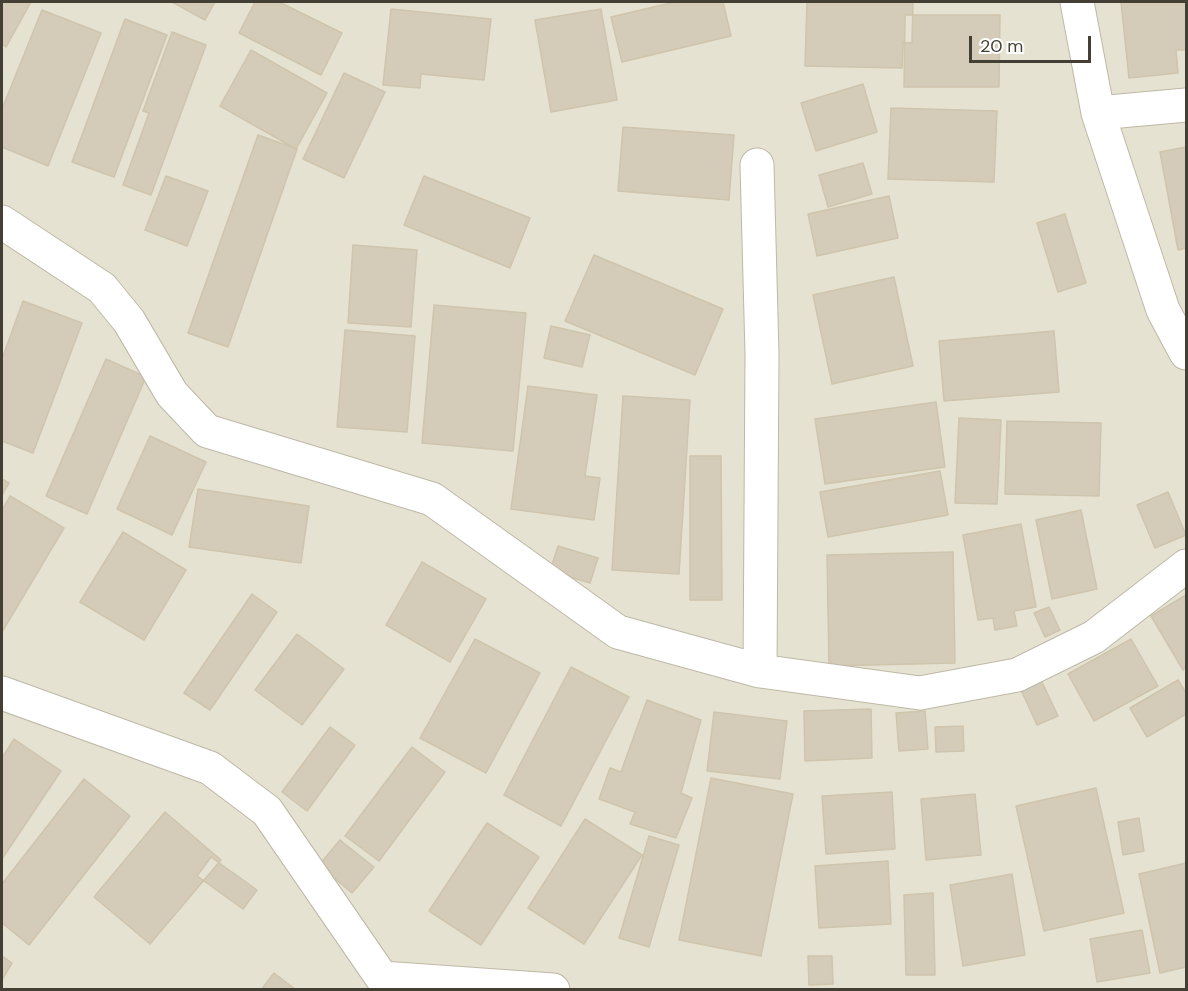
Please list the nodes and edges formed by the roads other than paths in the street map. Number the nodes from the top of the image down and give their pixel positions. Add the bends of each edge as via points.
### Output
1 (1077, 2) edge
2 (1186, 105) edge
3 (1098, 113) junction
4 (757, 165) dead end
5 (2, 222) edge
6 (1186, 353) edge
7 (1186, 566) edge
8 (760, 671) junction
9 (2, 693) edge
10 (380, 984) edge
11 (553, 990) edge

1 - 3 street
2 - 3 street
3 - 6 street via 1162,310
4 - 8 street via 762,354
5 - 8 street via 102,288 129,321 172,394 207,431 432,499 618,632
7 - 8 street via 1094,637 1017,675 920,693
9 - 10 street via 210,768 267,811
10 - 11 street

